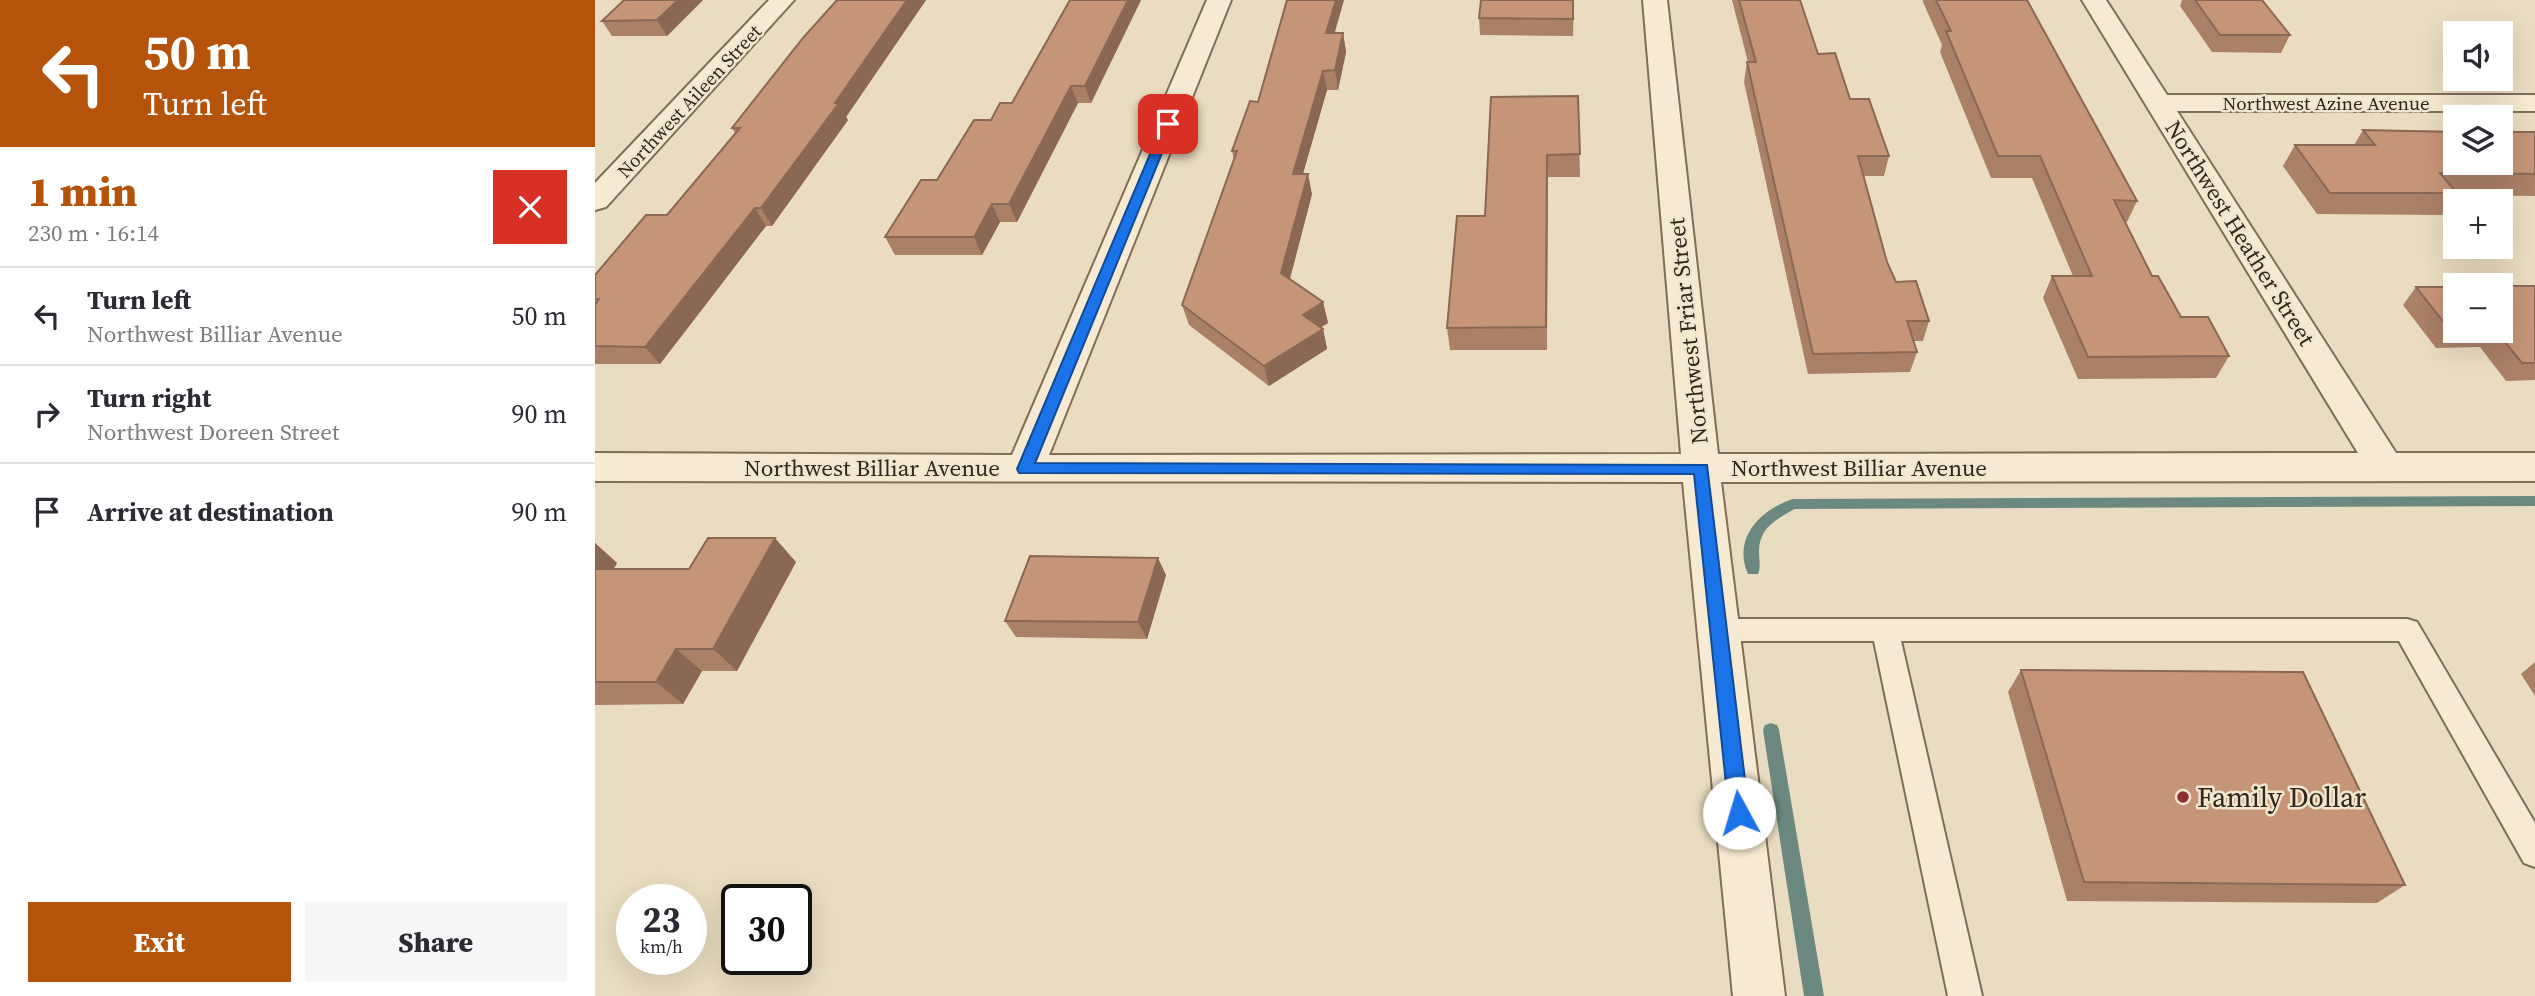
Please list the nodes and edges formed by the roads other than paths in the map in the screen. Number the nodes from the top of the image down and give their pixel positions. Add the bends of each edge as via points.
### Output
1 (782, 0) edge
2 (1219, 0) edge
3 (1655, 0) edge
4 (2094, 0) edge
5 (2159, 103) junction
6 (2535, 103) edge
7 (595, 201) edge
8 (2385, 466) junction
9 (595, 467) edge
10 (2535, 467) edge
11 (1025, 469) junction
12 (1702, 469) junction
13 (1719, 630) junction
14 (1885, 630) junction
15 (2535, 852) edge
16 (1759, 996) edge
17 (1965, 996) edge

1 - 7 street, Northwest Aileen Street
2 - 11 street
3 - 12 street, Northwest Friar Street
4 - 5 street, Northwest Heather Street
5 - 6 street, Northwest Azine Avenue
5 - 8 street, Northwest Heather Street
8 - 10 street, Northwest Billiar Avenue
8 - 12 street, Northwest Billiar Avenue
9 - 11 street, Northwest Billiar Avenue
11 - 12 street, Northwest Billiar Avenue
12 - 13 street, Northwest Friar Street
13 - 14 lane
13 - 16 street, Northwest Friar Street
14 - 15 lane via 2407,630
14 - 17 lane

